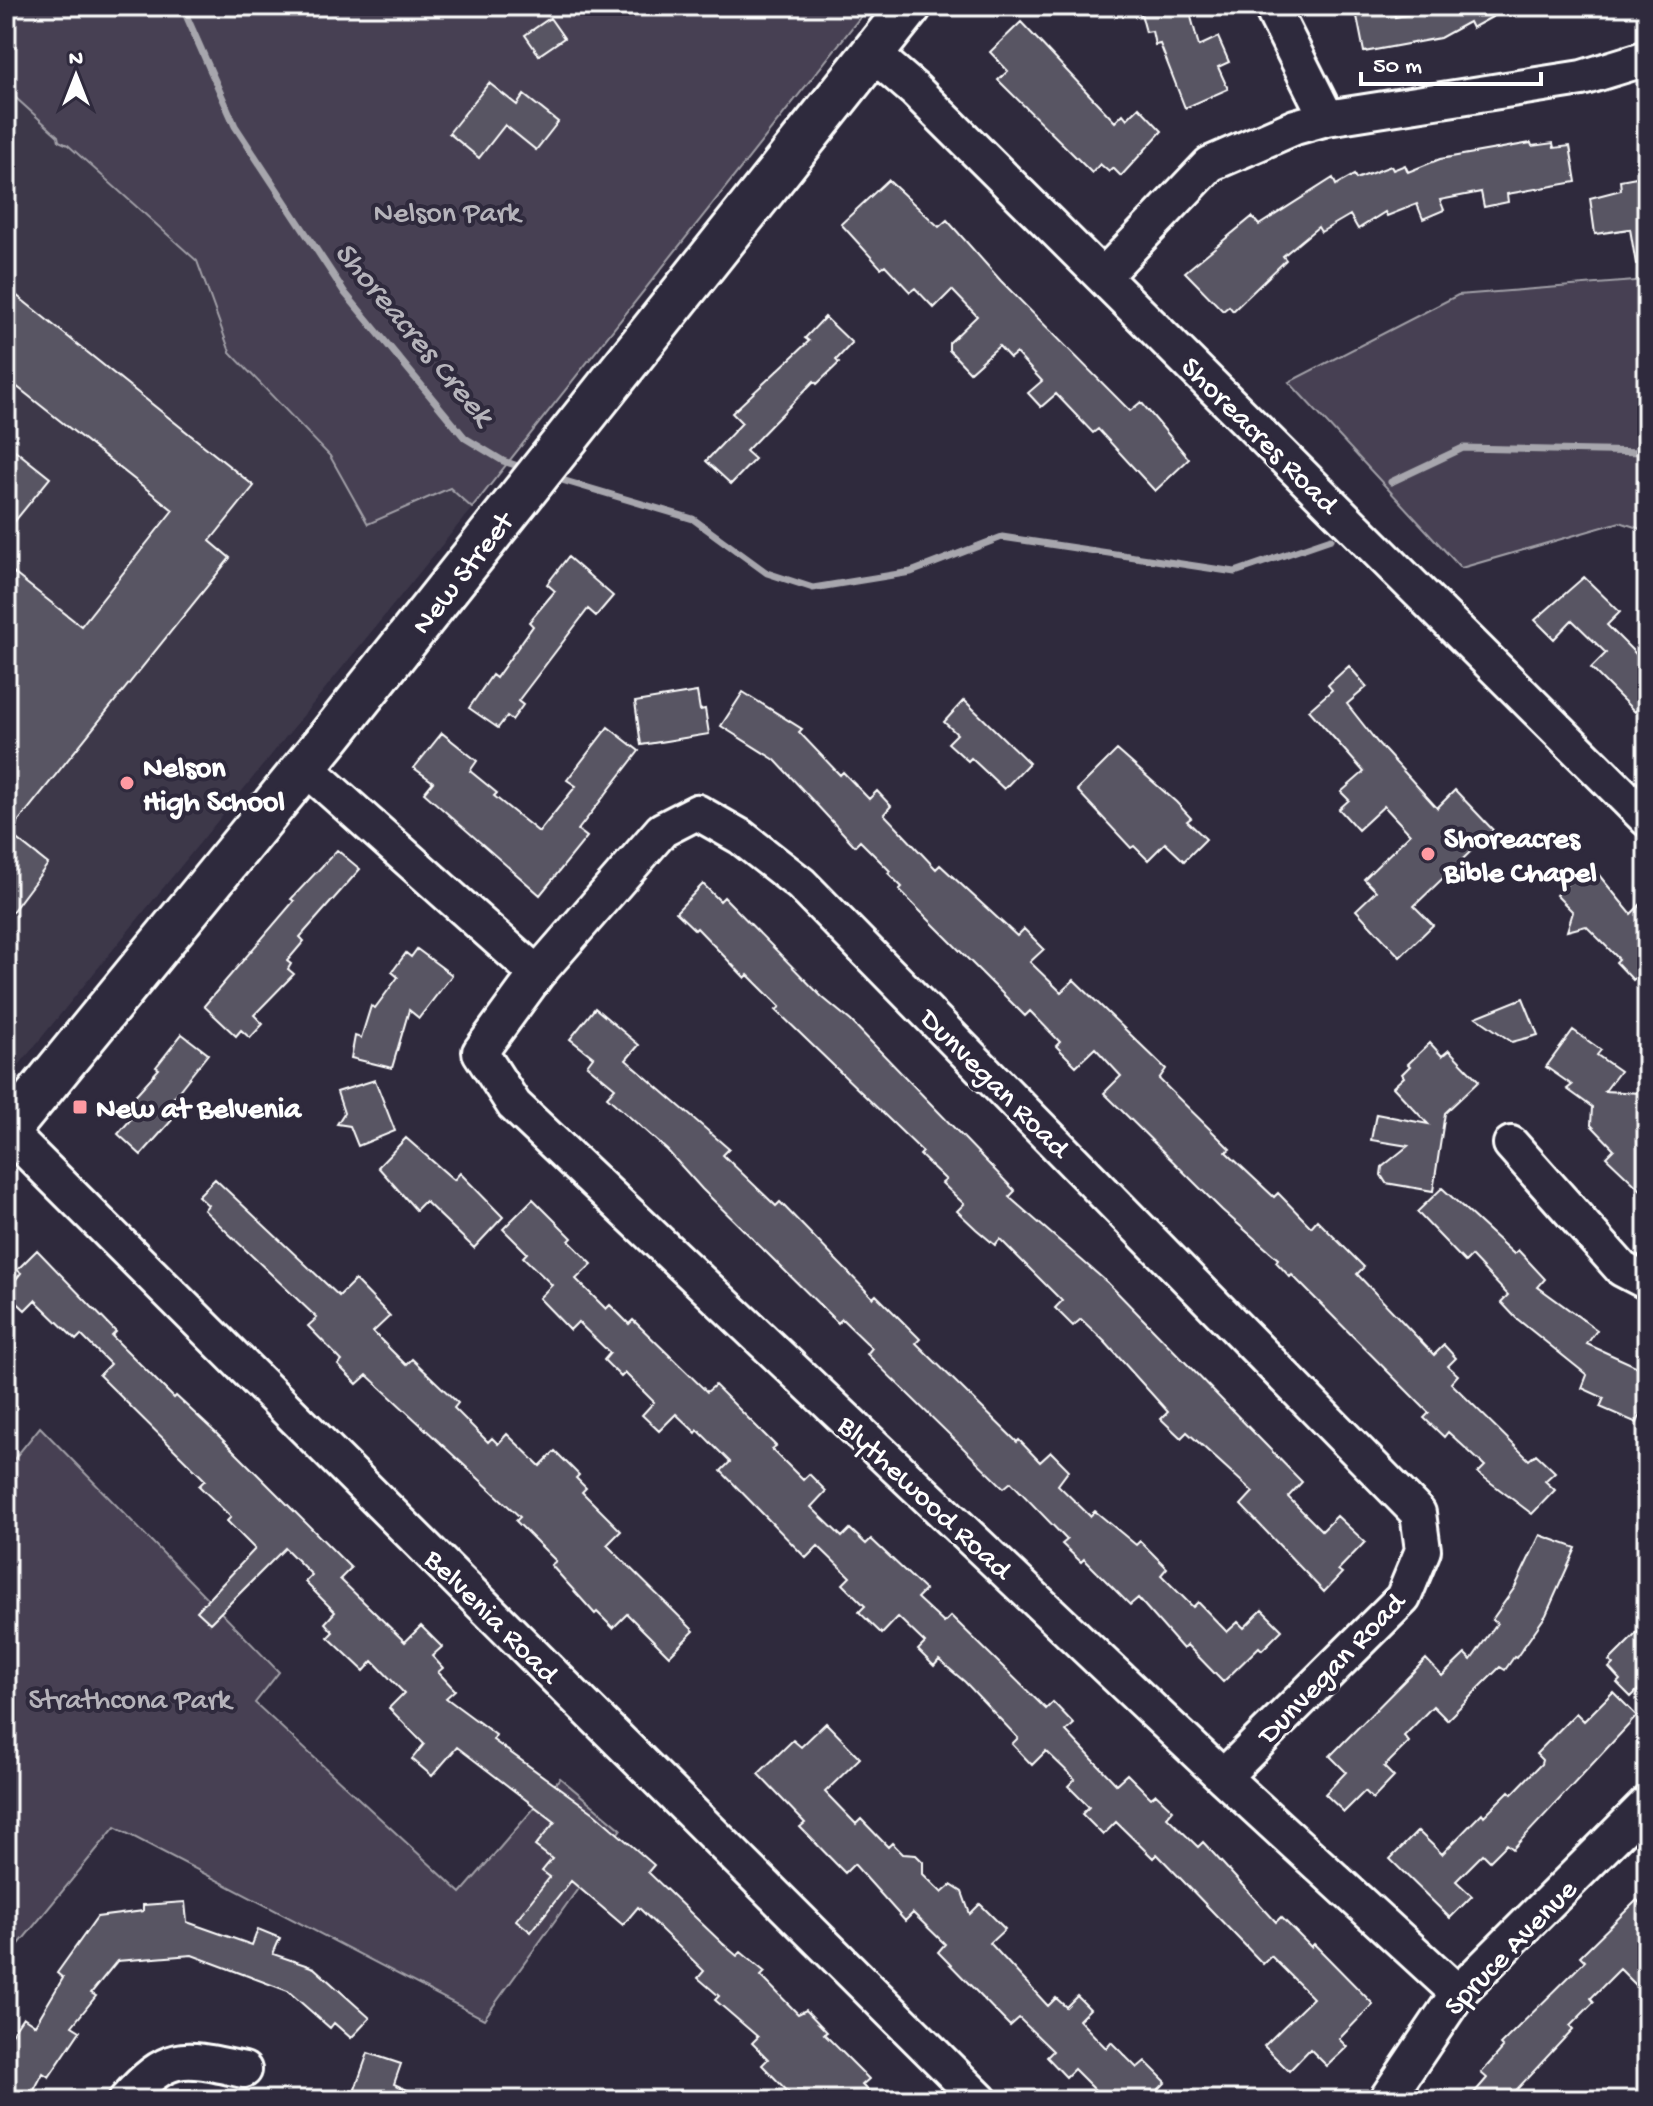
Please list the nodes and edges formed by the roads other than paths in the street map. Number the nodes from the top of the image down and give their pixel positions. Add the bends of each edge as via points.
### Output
1 (910, 6) edge
2 (1271, 6) edge
3 (872, 53) junction
4 (1647, 58) edge
5 (1327, 118) junction
6 (1103, 276) junction
7 (305, 767) junction
8 (1647, 819) edge
9 (537, 974) junction
10 (6, 1132) edge
11 (1511, 1144) dead end
12 (1647, 1282) edge
13 (1223, 1777) junction
14 (1645, 1812) edge
15 (1458, 1993) junction
16 (244, 2070) dead end
17 (126, 2100) edge
18 (980, 2100) edge
19 (1386, 2100) edge

1 - 3 main road, New Street
2 - 5 street
3 - 6 street, Shoreacres Road
3 - 7 main road, New Street
4 - 5 street via 1582,78
5 - 6 street via 1210,164
6 - 8 street, Shoreacres Road
7 - 9 street
7 - 10 main road, New Street
9 - 13 street, Blythewood Road via 480,1052 514,1105
9 - 13 street, Dunvegan Road via 662,830 697,812 741,837 801,884 1418,1513 1423,1550 1403,1598
10 - 18 street, Belvenia Road
11 - 12 street via 1622,1269
13 - 15 street, Blythewood Road
14 - 15 street, Spruce Avenue
15 - 19 street, Spruce Avenue
16 - 17 street via 188,2058 150,2073

